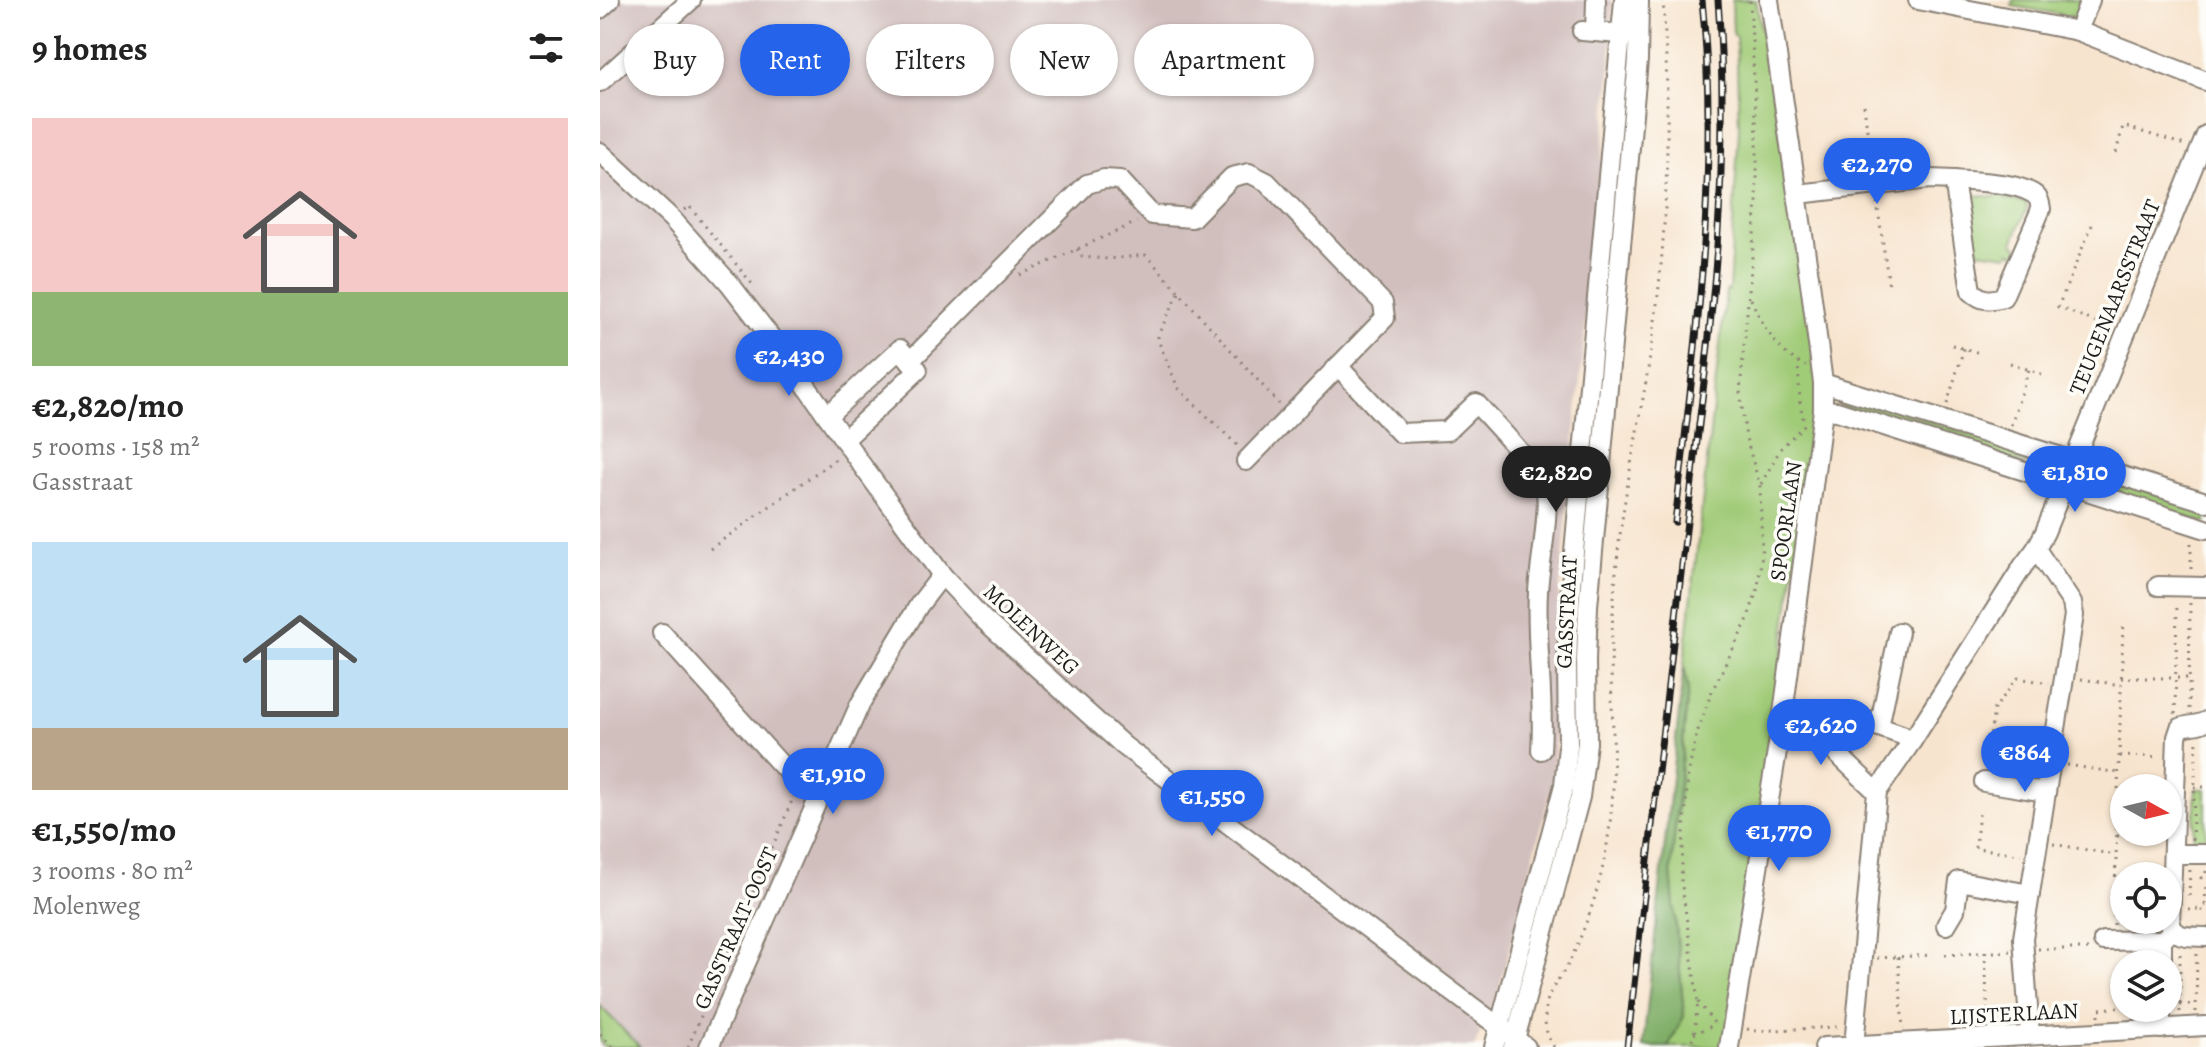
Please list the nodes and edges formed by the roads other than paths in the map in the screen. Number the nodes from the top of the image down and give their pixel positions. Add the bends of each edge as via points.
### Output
1 (610, 0) edge
2 (691, 0) edge
3 (1596, 0) edge
4 (1624, 0) edge
5 (1639, 0) edge
6 (1769, 0) edge
7 (1918, 0) edge
8 (2090, 0) edge
9 (2005, 8) edge
10 (600, 9) edge
11 (2078, 31) junction
12 (1630, 35) junction
13 (2206, 81) edge
14 (600, 82) edge
15 (2203, 144) edge
16 (600, 152) edge
17 (1954, 180) junction
18 (1798, 194) junction
19 (910, 361) junction
20 (1338, 366) junction
21 (1822, 378) junction
22 (1823, 410) junction
23 (827, 416) junction
24 (847, 445) junction
25 (1248, 459) road end
26 (2072, 461) junction
27 (2065, 484) junction
28 (2206, 502) edge
29 (2200, 527) edge
30 (2036, 549) junction
31 (942, 575) junction
32 (2158, 586) dead end
33 (2191, 586) edge
34 (1899, 632) dead end
35 (662, 633) dead end
36 (1783, 714) junction
37 (2193, 724) edge
38 (1912, 741) junction
39 (1541, 750) dead end
40 (1984, 782) road end
41 (822, 790) junction
42 (1877, 792) junction
43 (2046, 792) junction
44 (2186, 849) edge
45 (2030, 894) junction
46 (1946, 925) dead end
47 (2184, 936) edge
48 (2104, 944) road end
49 (2185, 1027) edge
50 (1499, 1028) junction
51 (2030, 1035) junction
52 (1729, 1038) edge
53 (2100, 1040) edge
54 (1518, 1045) edge
55 (1865, 1046) edge
56 (709, 1047) edge
57 (1494, 1047) edge
58 (1824, 1047) edge

1 - 10 street
2 - 14 street
3 - 12 street via 1588,32
4 - 12 street, GASSTRAAT
5 - 12 street, GASSTRAAT
6 - 18 street, SPOORLAAN
7 - 9 street
8 - 11 street
9 - 11 street
11 - 13 street
12 - 50 street, GASSTRAAT via 1569,607 1566,765
12 - 54 street, GASSTRAAT via 1588,606 1585,771
15 - 26 street, TEUGENAARSSTRAAT
16 - 23 street, MOLENWEG via 672,219 730,284
17 - 17 street via 2015,187 2039,199 2041,209 2003,297 1990,301 1971,291
17 - 18 street
18 - 21 street, SPOORLAAN
19 - 20 street via 1087,184 1120,180 1152,215 1192,218 1232,177 1249,173 1267,182 1383,303 1385,318
19 - 23 street via 900,349
19 - 24 street via 918,370
20 - 25 street
20 - 39 street via 1400,433 1447,431 1476,403 1545,489 1538,594
21 - 22 street, SPOORLAAN
21 - 26 street
22 - 27 street
22 - 36 street, SPOORLAAN
23 - 24 street, MOLENWEG
24 - 31 street, MOLENWEG
26 - 27 street, TEUGENAARSSTRAAT
26 - 28 street
27 - 29 street
27 - 30 street, TEUGENAARSSTRAAT
30 - 38 street, TEUGENAARSSTRAAT
30 - 43 street via 2072,603 2074,615
31 - 41 street, GASSTRAAT-OOST via 860,704
31 - 50 street, MOLENWEG via 1124,746
32 - 33 street
34 - 38 street via 1879,727
35 - 41 street via 783,767
36 - 42 street via 1802,720
36 - 52 street, SPOORLAAN
37 - 44 street via 2177,737
38 - 42 street, TEUGENAARSSTRAAT
40 - 43 street
41 - 56 street, GASSTRAAT-OOST
42 - 55 street, TEUGENAARSSTRAAT via 1856,1027
43 - 45 street
44 - 47 street via 2170,925
45 - 46 street via 1959,881 1955,910
45 - 51 street via 2023,938
47 - 48 street
49 - 53 street, LIJSTERLAAN
50 - 54 street, MOLENWEG
50 - 57 street, GASSTRAAT
51 - 53 street, LIJSTERLAAN
51 - 55 street, LIJSTERLAAN via 1904,1034
55 - 58 street, LIJSTERLAAN

